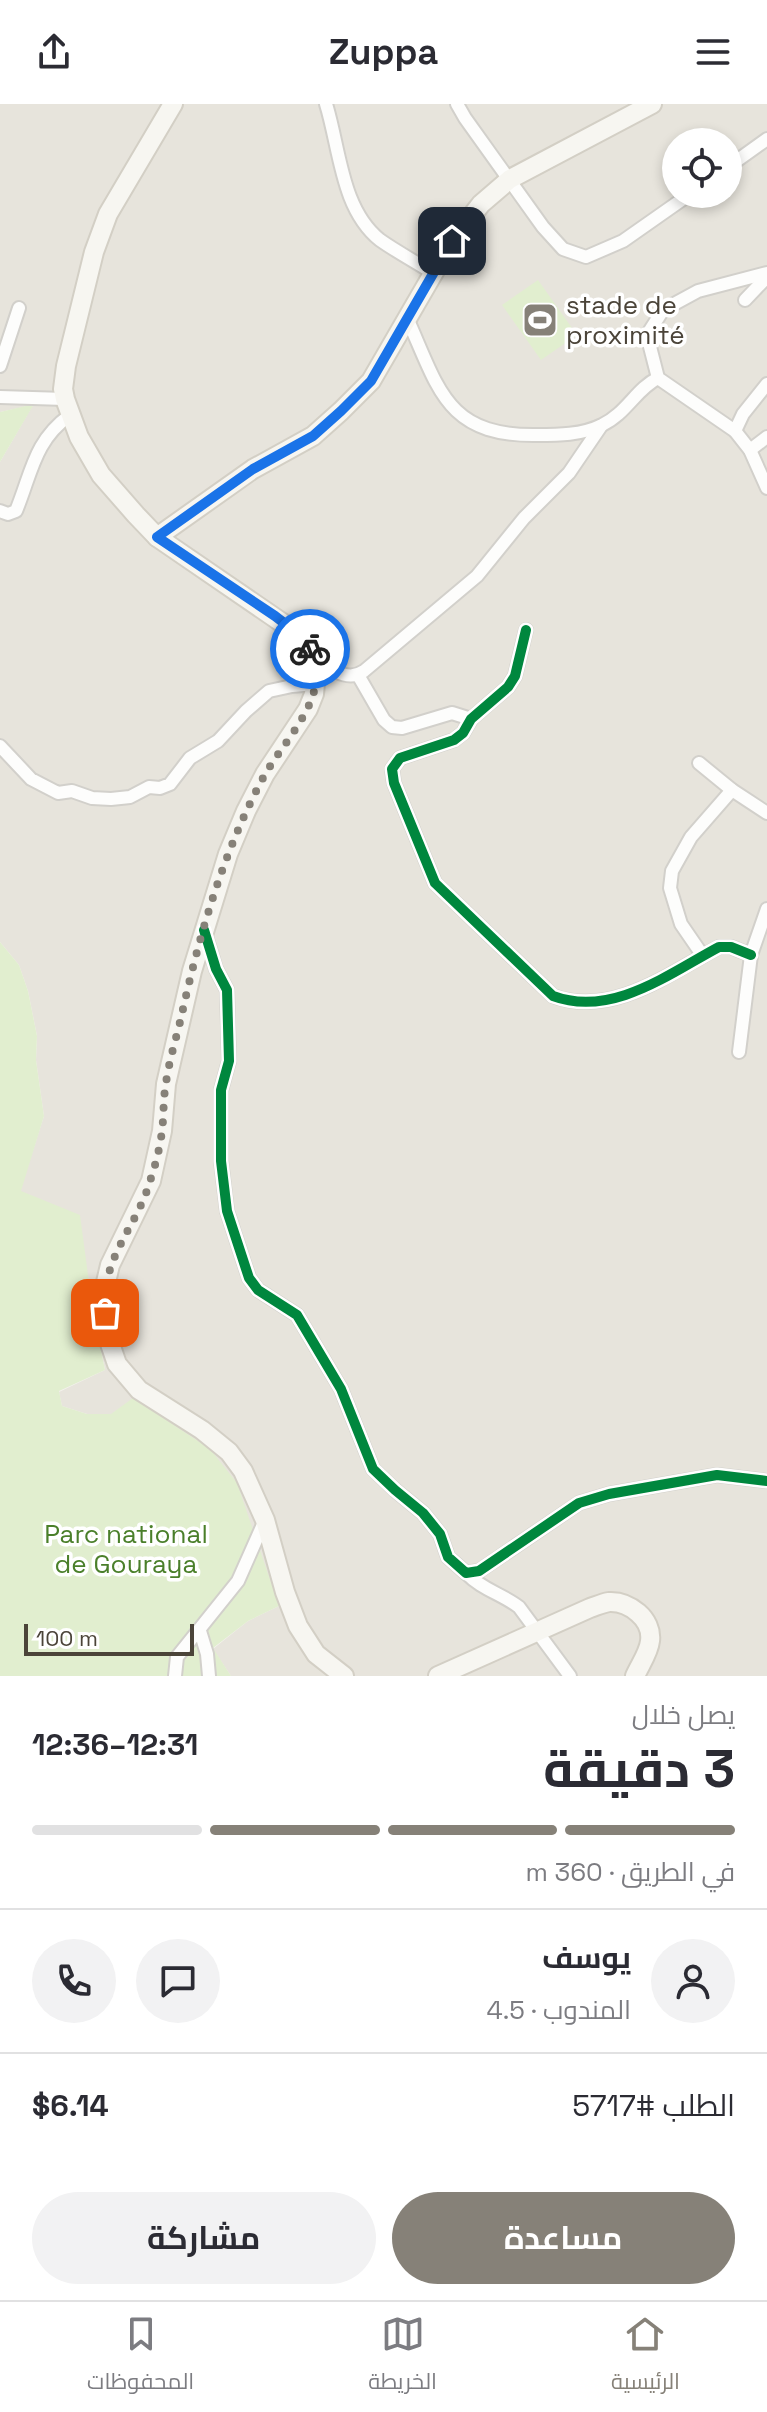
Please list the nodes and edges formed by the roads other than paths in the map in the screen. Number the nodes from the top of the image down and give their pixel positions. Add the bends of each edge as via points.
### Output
1 (173, 104) edge
2 (326, 104) edge
3 (457, 104) edge
4 (652, 104) edge
5 (767, 139) edge
6 (742, 157) edge
7 (510, 179) junction
8 (670, 208) edge
9 (433, 273) junction
10 (767, 275) edge
11 (745, 300) dead end
12 (19, 308) dead end
13 (407, 318) junction
14 (0, 366) edge
15 (658, 378) junction
16 (767, 384) edge
17 (0, 397) edge
18 (68, 407) junction
19 (601, 426) junction
20 (735, 431) junction
21 (767, 437) edge
22 (750, 450) junction
23 (767, 488) edge
24 (0, 511) edge
25 (157, 537) junction
26 (526, 630) dead end
27 (315, 659) junction
28 (358, 675) junction
29 (315, 684) junction
30 (471, 719) junction
31 (0, 746) edge
32 (699, 763) dead end
33 (732, 790) junction
34 (767, 813) edge
35 (767, 909) edge
36 (204, 930) junction
37 (751, 955) junction
38 (703, 956) junction
39 (739, 1052) dead end
40 (767, 1481) edge
41 (265, 1520) junction
42 (466, 1573) junction
43 (200, 1631) junction
44 (537, 1632) junction
45 (175, 1676) edge
46 (209, 1676) edge
47 (344, 1676) edge
48 (438, 1676) edge
49 (570, 1676) edge
50 (635, 1676) edge

1 - 18 main road via 108,214 66,366 63,389
2 - 9 street via 357,214 379,238
3 - 7 street
4 - 7 main road
5 - 6 street
7 - 8 street via 563,249 586,257 623,241
7 - 9 main road via 461,228
9 - 13 main road
10 - 11 street
10 - 15 street via 698,291 663,310 647,335
12 - 14 street
13 - 19 street via 439,390 460,416 483,429 569,434
13 - 25 main road via 371,381 313,436 253,469
15 - 19 street
15 - 20 street
16 - 20 street
17 - 18 street
18 - 24 street via 37,450 16,511
18 - 25 main road via 101,475
19 - 28 street via 569,473 477,576
20 - 22 street
21 - 22 street
22 - 23 street
25 - 27 main road via 297,633
26 - 30 street via 515,676
27 - 28 street via 343,675
27 - 29 main road
28 - 30 street via 392,727 452,713
29 - 31 street via 269,691 218,741 190,758 170,784 130,797 58,793 31,779
29 - 36 main road via 308,709 246,811
30 - 38 street via 454,740 400,758 392,769 435,883 553,996 566,1000 608,1000 641,990
32 - 33 street
33 - 34 street
33 - 38 street via 691,837 672,871 670,888 681,924
35 - 37 street
36 - 41 main road via 166,1084 151,1181 110,1265 103,1295 106,1332 117,1364 139,1390 229,1452
36 - 42 street via 227,990 229,1061 221,1090 221,1161 227,1211 249,1278 258,1290 297,1315 341,1389 373,1469 423,1513 440,1534 448,1557
37 - 38 street via 719,947
37 - 39 street
40 - 42 street via 717,1475 579,1503 479,1571
41 - 43 street via 238,1581
41 - 47 main road via 298,1626 316,1654
42 - 44 street via 519,1607
43 - 45 street via 177,1657
43 - 46 street
44 - 48 main road
44 - 49 street
44 - 50 main road via 590,1608 624,1603 650,1626 650,1642

